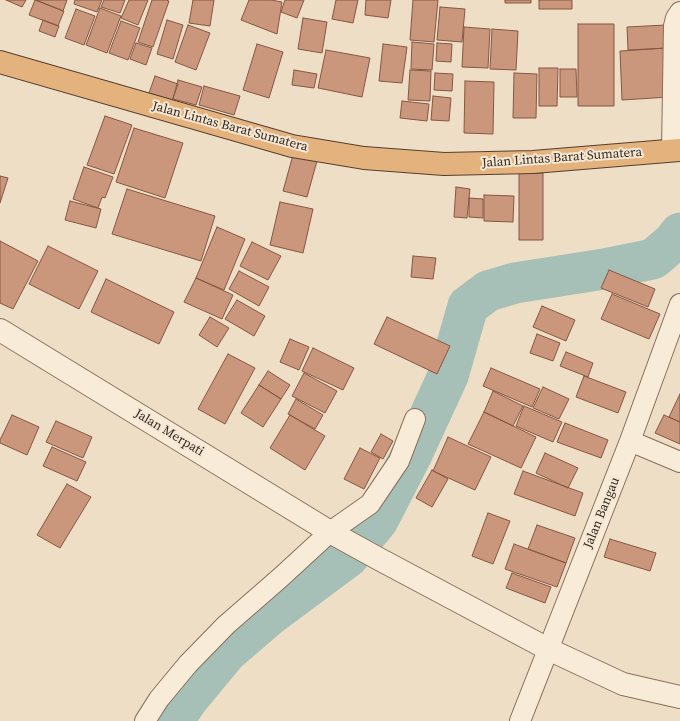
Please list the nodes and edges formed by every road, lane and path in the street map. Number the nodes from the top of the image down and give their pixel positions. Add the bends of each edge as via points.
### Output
1 (680, 12) edge
2 (0, 62) edge
3 (677, 150) edge
4 (680, 304) edge
5 (0, 330) edge
6 (415, 419) dead end
7 (630, 441) junction
8 (680, 462) edge
9 (334, 534) junction
10 (548, 649) junction
11 (680, 697) edge
12 (145, 721) edge
13 (520, 721) edge

1 - 3 street via 674,26
2 - 3 highway, Jalan Lintas Barat Sumatera via 292,146 364,158 444,164 533,162
4 - 7 street, Jalan Bangau
5 - 9 street, Jalan Merpati
6 - 9 street via 399,461 370,504
7 - 8 street
7 - 10 street, Jalan Bangau
9 - 10 street, Jalan Merpati
9 - 12 street via 226,626 188,664 159,699
10 - 11 street, Jalan Merpati via 623,684
10 - 13 street, Jalan Bangau

